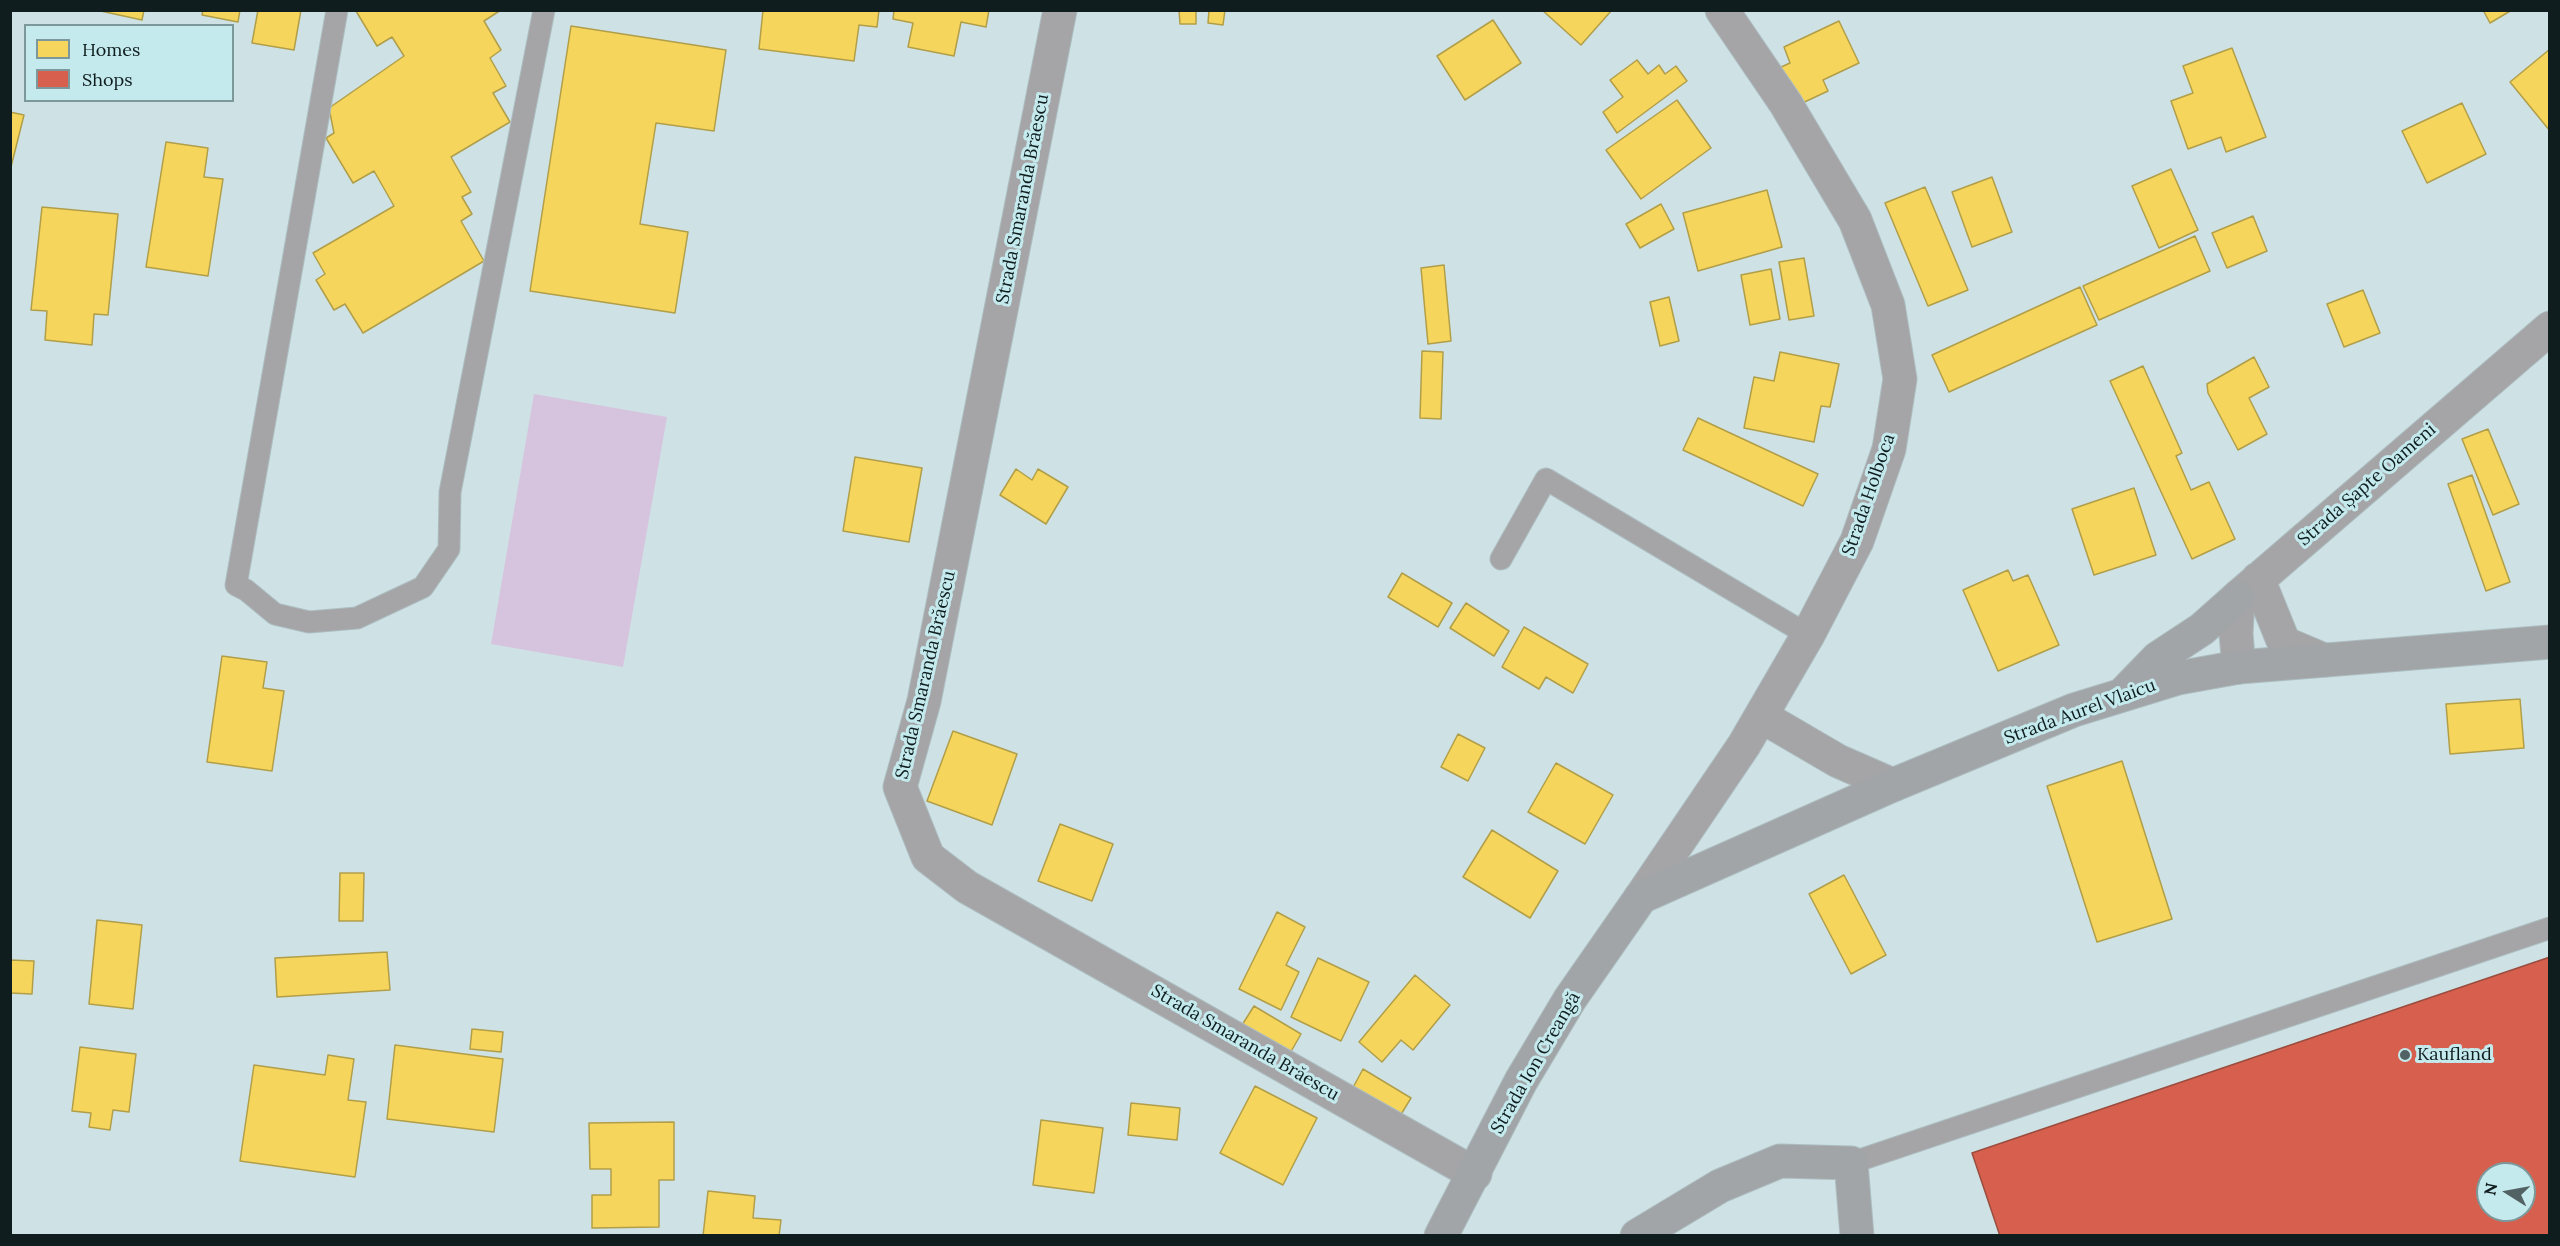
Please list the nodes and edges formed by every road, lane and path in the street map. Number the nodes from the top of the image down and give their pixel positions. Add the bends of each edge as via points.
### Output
1 (337, 10) edge
2 (544, 10) edge
3 (1060, 10) edge
4 (1722, 10) edge
5 (2550, 328) edge
6 (1502, 559) dead end
7 (2248, 588) junction
8 (1808, 636) junction
9 (2550, 642) edge
10 (2324, 660) junction
11 (2239, 667) junction
12 (2124, 693) junction
13 (1761, 716) junction
14 (1893, 784) junction
15 (1641, 897) junction
16 (2550, 928) edge
17 (1851, 1162) junction
18 (1475, 1174) junction
19 (1442, 1235) edge
20 (1637, 1236) edge
21 (1857, 1236) edge

1 - 2 lane via 236,585 275,614 309,622 357,618 423,586 449,549 450,492
3 - 18 street, Strada Smaranda Brăescu via 924,701 900,787 928,856 967,888
4 - 8 street, Strada Holboca via 1786,104 1855,220 1888,305 1900,379 1889,449 1857,541
5 - 7 street, Strada Șapte Oameni
6 - 8 lane via 1546,479
7 - 10 street via 2284,643
7 - 11 street via 2236,634
7 - 12 street via 2202,629 2158,658
8 - 13 street, Strada Holboca
9 - 10 street, Strada Aurel Vlaicu
10 - 11 street, Strada Aurel Vlaicu
11 - 12 street, Strada Aurel Vlaicu
12 - 14 street, Strada Aurel Vlaicu
13 - 14 street via 1838,761
13 - 15 street, Strada Holboca
14 - 15 street, Strada Aurel Vlaicu
15 - 18 street, Strada Ion Creangă via 1564,1010 1521,1082
16 - 17 lane
17 - 20 street via 1780,1161 1720,1186
17 - 21 street
18 - 19 street, Strada Ion Creangă

